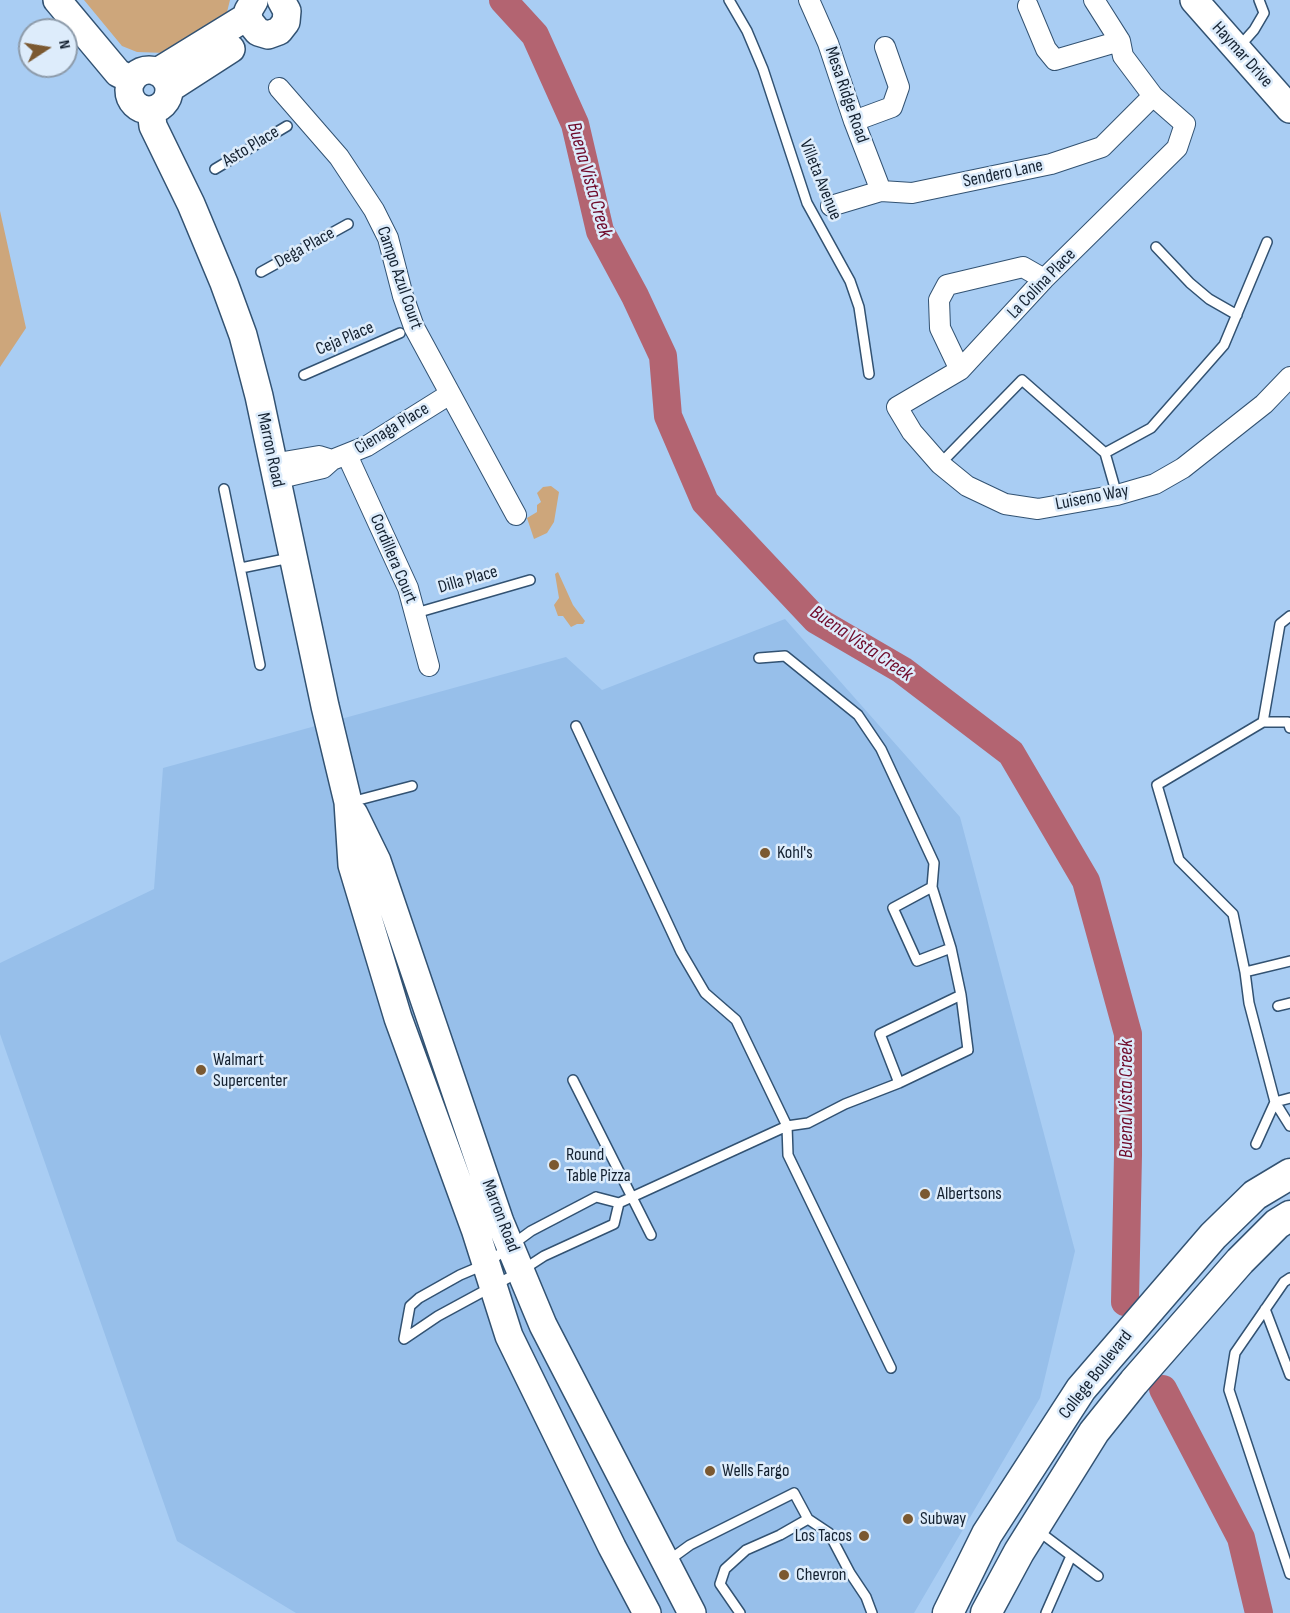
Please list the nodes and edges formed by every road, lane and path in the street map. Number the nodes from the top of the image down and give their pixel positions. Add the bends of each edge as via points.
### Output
1 (57, 0) edge
2 (729, 0) edge
3 (809, 0) edge
4 (1094, 0) edge
5 (1194, 0) edge
6 (1259, 0) edge
7 (289, 5) edge
8 (1028, 6) dead end
9 (252, 11) edge
10 (1120, 41) junction
11 (885, 47) dead end
12 (1236, 50) junction
13 (163, 80) junction
14 (132, 81) junction
15 (279, 88) dead end
16 (1153, 96) junction
17 (1290, 109) edge
18 (151, 110) junction
19 (296, 120) junction
20 (854, 121) junction
21 (215, 169) dead end
22 (881, 191) junction
23 (831, 206) dead end
24 (348, 224) dead end
25 (1267, 242) dead end
26 (1156, 247) dead end
27 (261, 272) dead end
28 (1044, 279) junction
29 (1237, 315) junction
30 (407, 330) junction
31 (960, 370) junction
32 (869, 374) dead end
33 (304, 375) dead end
34 (1290, 377) edge
35 (450, 394) junction
36 (897, 407) joint
37 (1106, 453) junction
38 (340, 458) junction
39 (940, 464) junction
40 (274, 471) junction
41 (224, 489) dead end
42 (1117, 495) junction
43 (516, 515) dead end
44 (293, 558) junction
45 (241, 568) junction
46 (530, 580) dead end
47 (416, 612) junction
48 (1290, 616) edge
49 (759, 658) dead end
50 (260, 665) dead end
51 (429, 666) dead end
52 (1263, 722) junction
53 (1289, 722) edge
54 (576, 726) dead end
55 (412, 786) dead end
56 (348, 802) junction
57 (932, 887) junction
58 (951, 948) junction
59 (1290, 960) edge
60 (1245, 972) junction
61 (961, 995) junction
62 (1290, 1002) edge
63 (1278, 1006) dead end
64 (573, 1080) dead end
65 (899, 1083) junction
66 (1290, 1098) edge
67 (1275, 1102) junction
68 (787, 1126) junction
69 (1290, 1126) edge
70 (1256, 1144) dead end
71 (1290, 1174) edge
72 (632, 1198) junction
73 (619, 1203) junction
74 (1290, 1216) edge
75 (651, 1235) dead end
76 (511, 1246) junction
77 (521, 1271) junction
78 (489, 1276) junction
79 (1290, 1278) edge
80 (1265, 1309) junction
81 (891, 1368) dead end
82 (1290, 1375) edge
83 (1081, 1389) junction
84 (808, 1519) junction
85 (1034, 1528) junction
86 (1071, 1556) junction
87 (666, 1562) junction
88 (1290, 1574) edge
89 (1098, 1576) dead end
90 (647, 1613) edge
91 (692, 1613) edge
92 (740, 1613) edge
93 (872, 1613) edge
94 (948, 1613) edge
95 (986, 1613) edge
96 (1046, 1613) edge

1 - 14 street via 118,73
2 - 32 lane, Villeta Avenue via 763,69 807,203 850,281 859,307
3 - 20 street, Mesa Ridge Road
4 - 10 street
5 - 12 street, Haymar Drive
6 - 12 lane via 1264,13
7 - 9 street via 286,22 279,31 268,35
8 - 10 street via 1046,49 1055,60
9 - 13 street
10 - 16 street via 1123,56
11 - 20 street via 899,87 892,107
12 - 17 street, Haymar Drive
13 - 14 street via 144,71
13 - 18 street via 168,95 162,105
14 - 18 street via 129,92 134,103
15 - 19 street, Campo Azul Court
16 - 22 street, Sendero Lane via 1102,147 1051,164 912,193
16 - 28 street, La Colina Place via 1185,124 1177,148
18 - 40 street, Marron Road via 153,126 191,204 243,335
19 - 21 lane, Asto Place
19 - 30 street, Campo Azul Court via 339,157 388,238
20 - 22 street, Mesa Ridge Road
22 - 23 street, Sendero Lane
24 - 27 lane, Dega Place
25 - 29 lane
26 - 29 lane via 1209,299
28 - 31 street, La Colina Place
28 - 31 street via 1023,267 947,285 939,300 940,328
29 - 37 lane via 1224,345 1151,428
30 - 33 lane, Ceja Place
30 - 35 street, Campo Azul Court
31 - 36 street, La Colina Place
34 - 42 street, Luiseno Way via 1264,404 1183,468 1155,484
35 - 38 street, Cienaga Place via 367,446
35 - 43 street, Campo Azul Court
36 - 39 street, Luiseno Way via 912,432
37 - 39 lane via 1022,380
37 - 42 lane
38 - 40 street, Cienaga Place via 315,470
38 - 47 street, Cordillera Court via 408,588
39 - 42 street, Luiseno Way via 967,486 1005,504 1038,509
40 - 44 street, Marron Road
41 - 45 lane
44 - 45 lane
44 - 56 street, Marron Road
45 - 50 lane
46 - 47 lane, Dilla Place
47 - 51 street, Cordillera Court
48 - 52 lane via 1280,624
49 - 57 lane via 785,656 858,716 881,749 934,864
52 - 53 lane
52 - 60 lane via 1157,785 1179,860 1233,914
54 - 68 lane via 681,952 705,993 736,1020
55 - 56 lane
56 - 76 street, Marron Road via 377,861
56 - 78 street, Marron Road via 352,865 398,1018
57 - 58 lane
57 - 58 lane via 893,908 917,961
58 - 61 lane
59 - 60 lane
60 - 67 lane via 1249,1004
61 - 65 lane via 968,1050
61 - 65 lane via 880,1034
62 - 63 lane
64 - 72 lane
65 - 68 lane via 808,1123
66 - 67 lane
67 - 69 lane
67 - 70 lane
68 - 72 lane
68 - 81 lane via 788,1155
71 - 83 main road, College Boulevard via 1255,1195 1213,1236
72 - 73 lane
72 - 75 lane
73 - 76 lane via 596,1197
73 - 77 lane via 614,1224 544,1256
74 - 85 main road, College Boulevard via 1240,1261 1134,1382 1094,1432
76 - 77 street, Marron Road
76 - 78 lane
77 - 78 lane
77 - 87 street, Marron Road via 562,1364
78 - 78 lane via 460,1275 419,1298 410,1306 404,1338
78 - 90 street, Marron Road via 509,1336
79 - 80 lane
80 - 82 lane
80 - 88 lane via 1235,1353 1229,1390
83 - 85 main road via 1086,1413 1027,1510 1026,1522
83 - 94 main road, College Boulevard via 987,1534
84 - 87 lane via 794,1493 690,1545
84 - 92 lane via 746,1550 725,1569 720,1584
84 - 93 lane via 829,1533
85 - 86 lane
85 - 95 main road, College Boulevard
86 - 89 lane
86 - 96 lane
87 - 91 street, Marron Road

